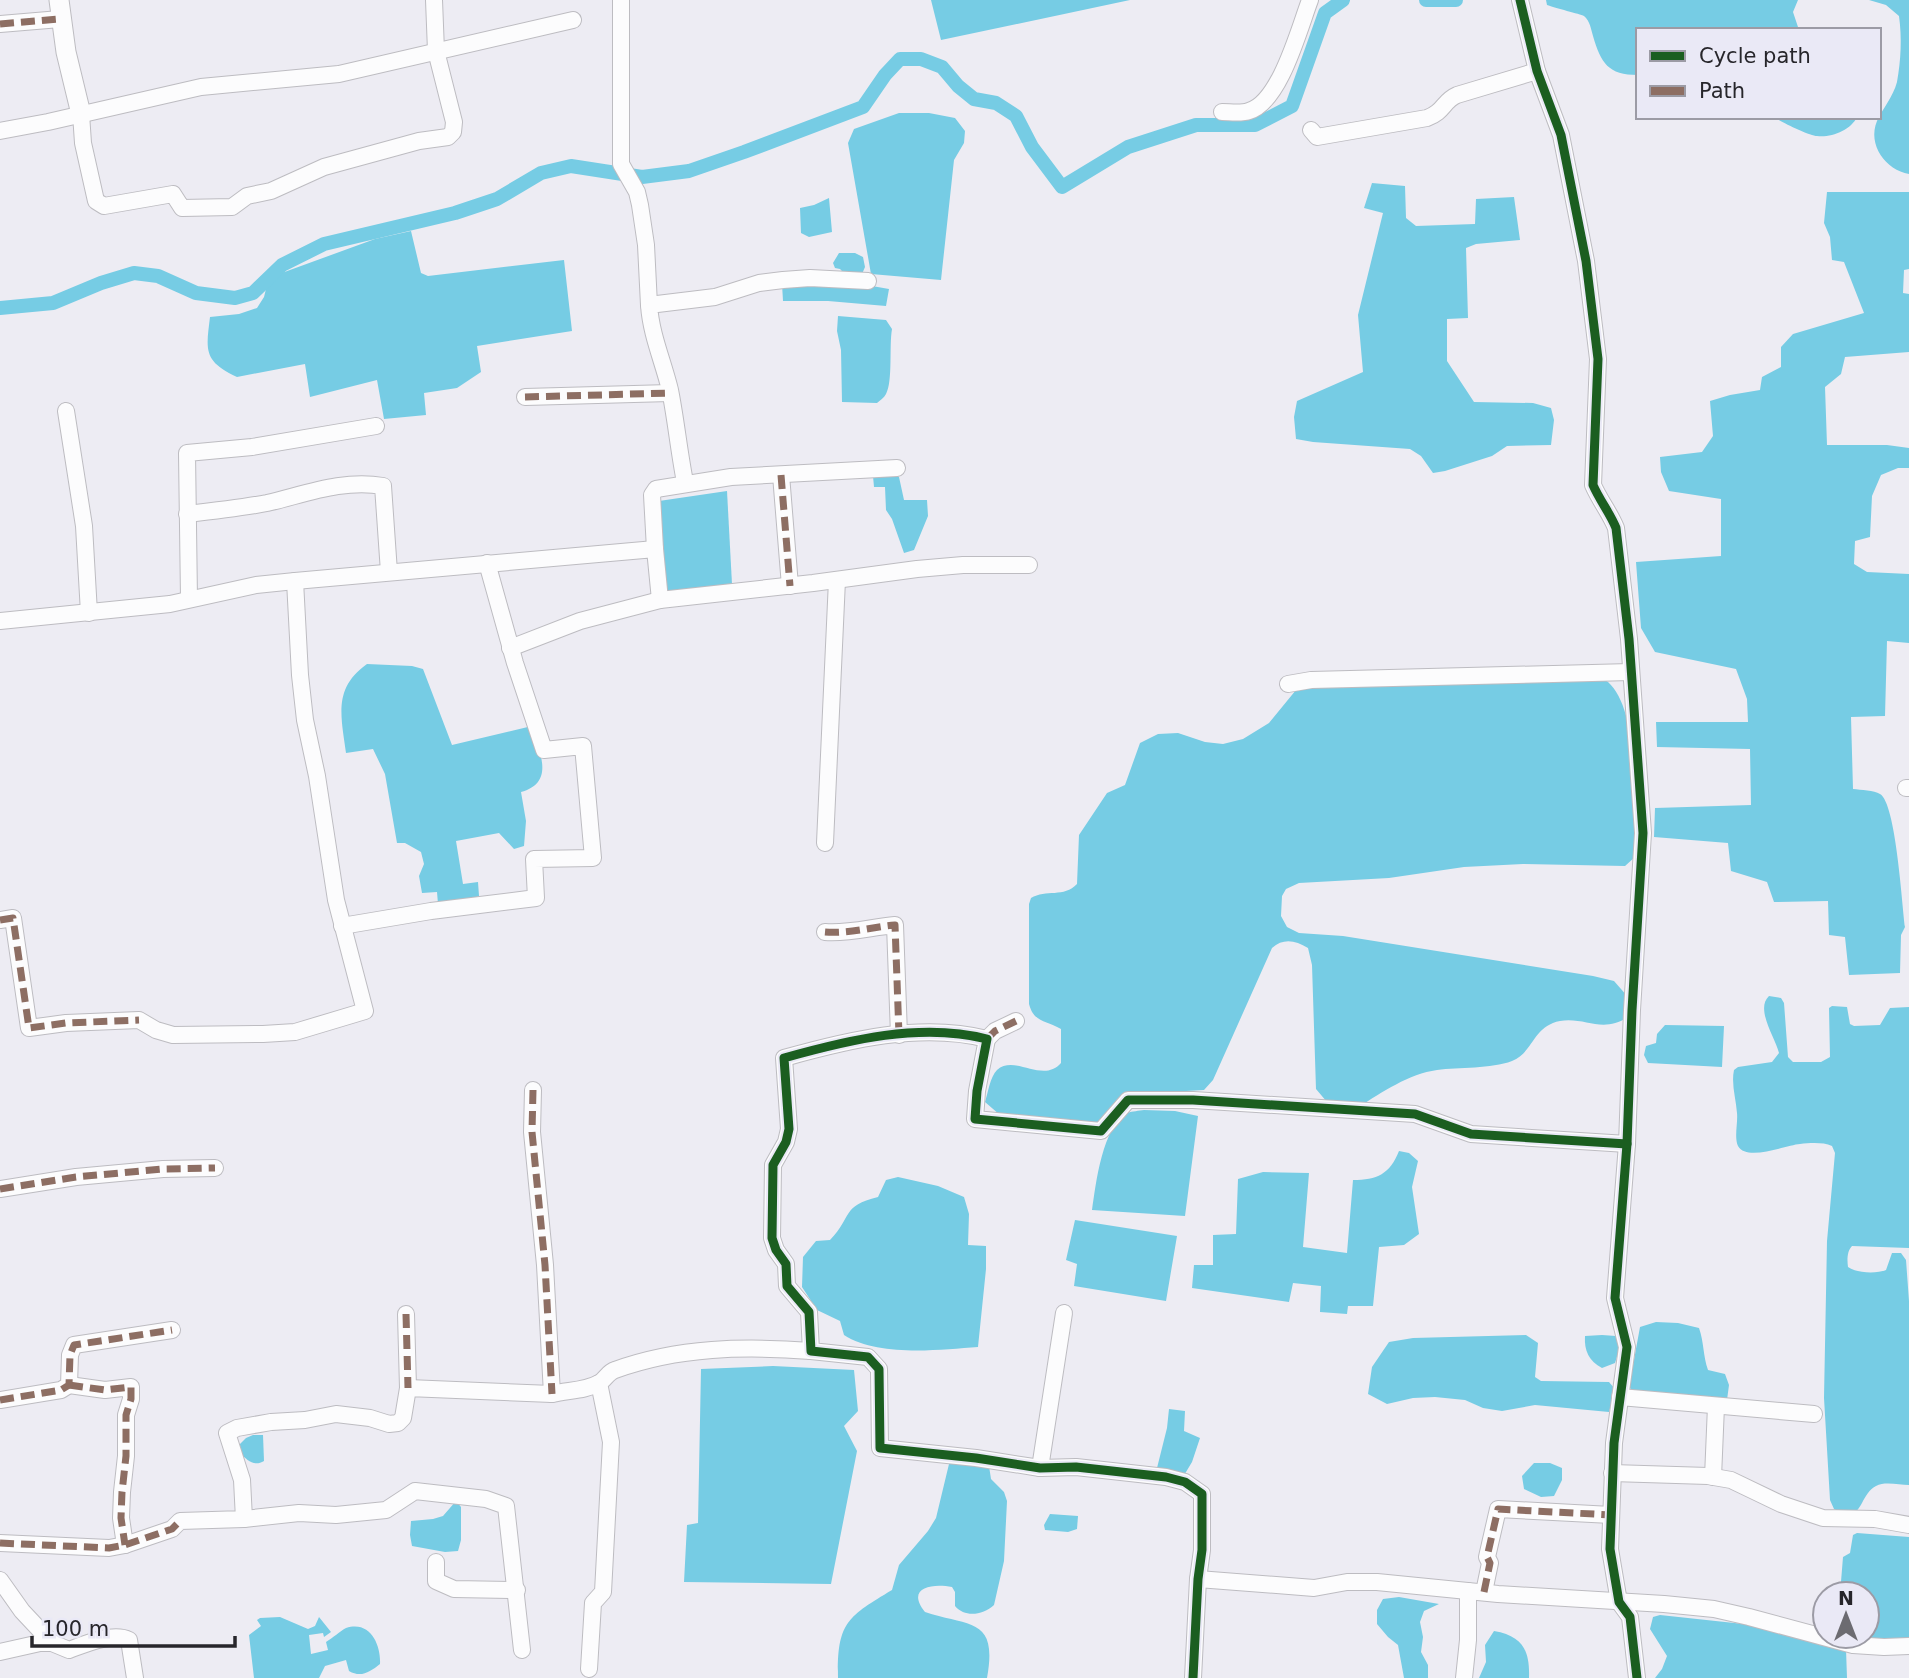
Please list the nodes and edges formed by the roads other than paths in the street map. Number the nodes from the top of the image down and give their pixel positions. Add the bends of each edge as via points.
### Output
1 (434, 0) edge
2 (621, 0) edge
3 (1310, 0) edge
4 (1520, 0) edge
5 (60, 9) edge
6 (573, 20) dead end
7 (0, 24) edge
8 (436, 51) junction
9 (1537, 71) junction
10 (1222, 112) dead end
11 (82, 114) junction
12 (1311, 130) dead end
13 (0, 131) edge
14 (868, 281) dead end
15 (649, 305) junction
16 (670, 393) junction
17 (525, 397) dead end
18 (66, 411) dead end
19 (376, 426) dead end
20 (897, 468) dead end
21 (781, 475) junction
22 (685, 482) junction
23 (187, 514) junction
24 (655, 549) junction
25 (487, 564) junction
26 (1029, 565) dead end
27 (389, 572) junction
28 (295, 580) junction
29 (837, 580) junction
30 (790, 586) junction
31 (189, 598) junction
32 (660, 600) junction
33 (89, 613) junction
34 (0, 621) edge
35 (510, 648) junction
36 (1631, 672) junction
37 (1288, 684) dead end
38 (825, 843) dead end
39 (0, 920) edge
40 (342, 926) junction
41 (825, 932) dead end
42 (1016, 1021) dead end
43 (899, 1035) junction
44 (987, 1039) junction
45 (533, 1090) dead end
46 (1628, 1144) junction
47 (215, 1168) dead end
48 (0, 1189) edge
49 (1064, 1313) dead end
50 (406, 1314) dead end
51 (172, 1330) dead end
52 (811, 1351) junction
53 (599, 1383) junction
54 (69, 1385) junction
55 (408, 1388) junction
56 (552, 1394) junction
57 (1620, 1397) junction
58 (0, 1400) edge
59 (1716, 1406) junction
60 (1814, 1414) dead end
61 (1040, 1468) junction
62 (1612, 1473) junction
63 (1713, 1477) junction
64 (1611, 1515) junction
65 (244, 1519) junction
66 (1909, 1525) edge
67 (0, 1544) edge
68 (125, 1545) junction
69 (436, 1562) dead end
70 (1198, 1579) junction
71 (0, 1580) edge
72 (517, 1590) junction
73 (1476, 1592) junction
74 (1619, 1602) junction
75 (52, 1643) junction
76 (1909, 1646) edge
77 (522, 1650) dead end
78 (0, 1652) edge
79 (589, 1669) dead end
80 (135, 1678) edge
81 (1193, 1678) edge
82 (1464, 1678) edge
83 (1637, 1678) edge

1 - 8 street
2 - 15 street via 621,163 637,192
3 - 10 street via 1279,83 1265,102 1248,112
4 - 9 street
5 - 7 street
5 - 11 street
6 - 8 street
8 - 11 street via 339,74 201,87
8 - 11 street via 453,134 324,167 271,191 247,196 232,207 182,208 173,194 98,204 83,143
9 - 12 street via 1451,98 1438,114 1427,118 1317,137
9 - 36 street via 1561,135 1586,261 1598,359 1593,485 1616,528
11 - 13 street
14 - 15 street via 783,280 715,297
15 - 16 street
16 - 17 street
16 - 22 street
18 - 33 street via 84,526
19 - 23 street via 187,453
20 - 21 street
21 - 22 street
21 - 30 street
22 - 24 street via 656,489 652,495
23 - 27 street via 266,503 327,487 383,486
23 - 31 street
24 - 25 street
24 - 32 street
25 - 27 street
25 - 35 street
26 - 29 street via 963,565
27 - 28 street
28 - 31 street
28 - 40 street via 305,720
29 - 30 street
29 - 38 street
30 - 32 street
31 - 33 street
32 - 35 street via 580,621
33 - 34 street
35 - 40 street via 544,750 583,746 593,859 534,859 536,898
36 - 37 street
36 - 46 street via 1643,833
39 - 40 street via 13,918 29,1028 139,1020 173,1035 295,1032 365,1011
41 - 43 street via 895,925
42 - 44 street
43 - 44 street via 953,1033
43 - 52 street via 855,1040 784,1058 789,1129 773,1165 772,1238 786,1264 787,1286 809,1312
44 - 46 street via 975,1119 1101,1130 1128,1100 1193,1100 1415,1114 1471,1134
45 - 56 street via 532,1132
46 - 57 street via 1615,1298 1627,1346
47 - 48 street via 89,1176
49 - 61 street
50 - 55 street
51 - 54 street via 74,1345
52 - 53 street via 697,1350 611,1371
52 - 61 street via 868,1357 879,1369 880,1448
53 - 56 street
53 - 79 street via 611,1442 603,1592 593,1603
54 - 58 street
54 - 68 street via 105,1390 131,1387 121,1518
55 - 56 street
55 - 65 street via 398,1423 336,1414 227,1433 242,1480
57 - 59 street
57 - 62 street
59 - 60 street
59 - 63 street
61 - 70 street via 1132,1472 1166,1477 1194,1488 1202,1494
62 - 63 street
62 - 64 street
63 - 66 street via 1823,1518
64 - 73 street via 1498,1509 1487,1557 1490,1563
64 - 74 street via 1610,1549
65 - 68 street via 180,1521 172,1529
65 - 72 street via 386,1510 415,1491 486,1499 506,1506
67 - 68 street
69 - 72 street via 436,1581 454,1589
70 - 73 street via 1314,1588 1377,1582
70 - 81 street
71 - 75 street
72 - 77 street
73 - 74 street
73 - 82 street
74 - 76 street via 1714,1609 1853,1645
74 - 83 street via 1630,1617
75 - 78 street
75 - 80 street via 69,1650 123,1637 129,1640

